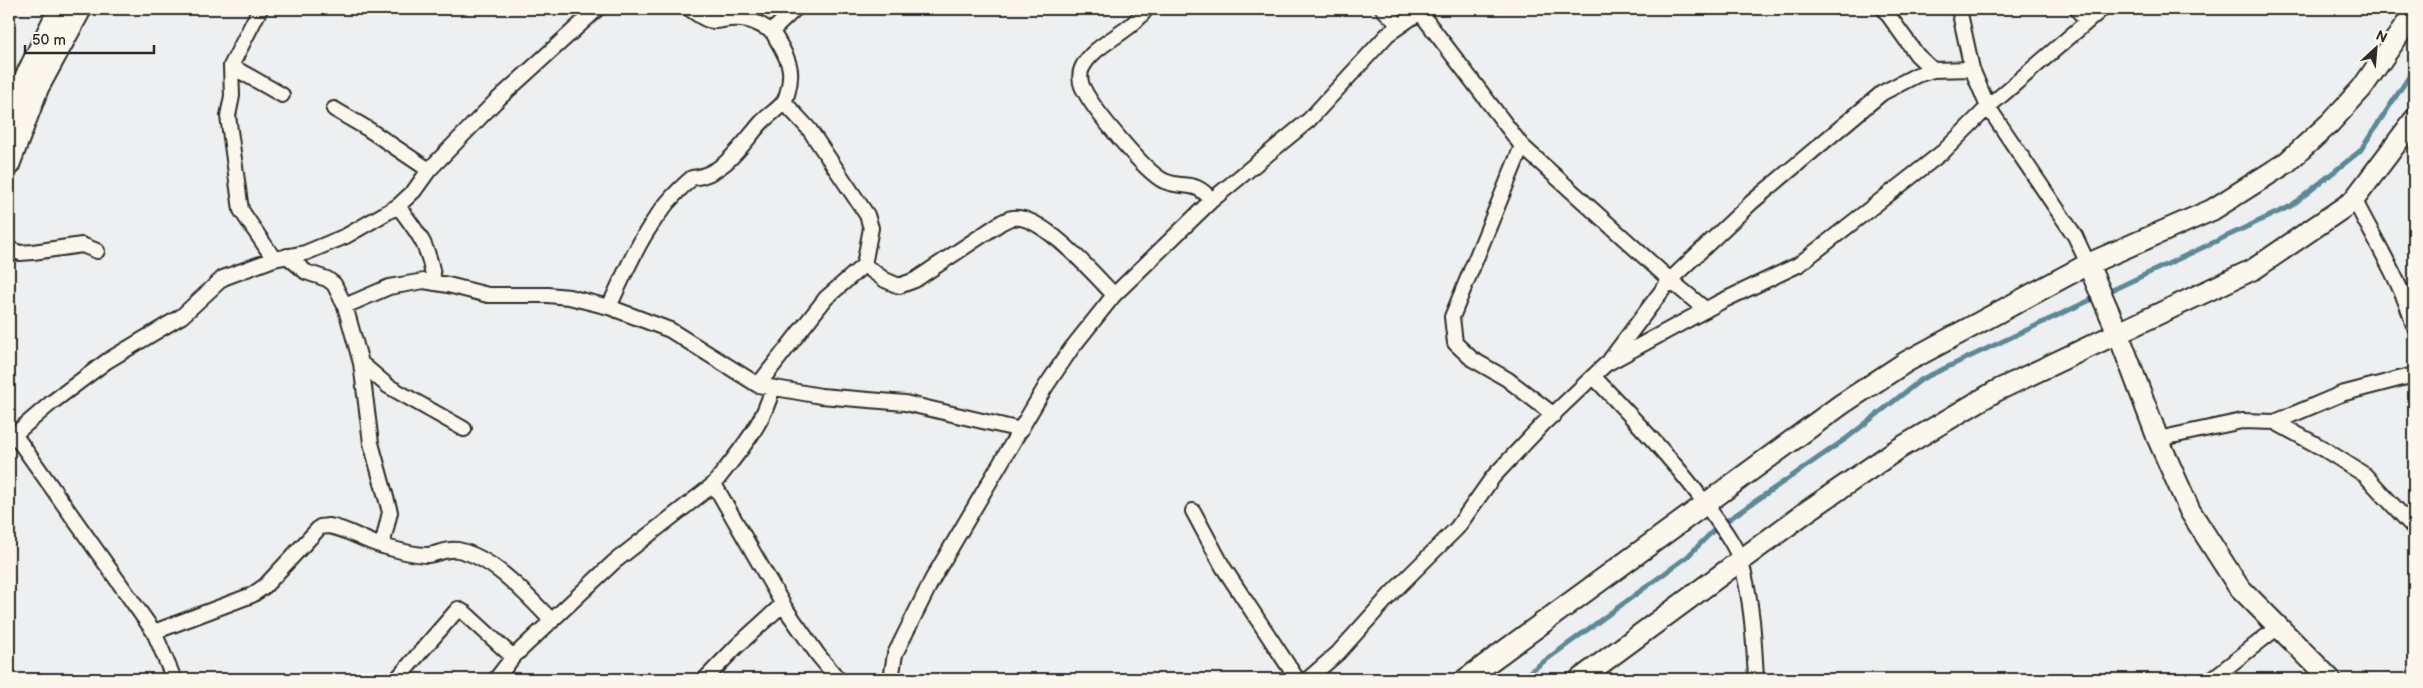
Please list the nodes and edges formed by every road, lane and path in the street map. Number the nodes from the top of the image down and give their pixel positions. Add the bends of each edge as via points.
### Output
1 (58, 9) edge
2 (81, 9) edge
3 (260, 9) edge
4 (597, 9) edge
5 (690, 9) edge
6 (795, 9) edge
7 (1146, 9) edge
8 (1383, 9) edge
9 (1884, 9) edge
10 (1959, 9) edge
11 (2077, 9) edge
12 (2102, 9) edge
13 (1421, 10) edge
14 (2414, 14) edge
15 (2087, 21) junction
16 (1399, 25) junction
17 (772, 31) junction
18 (231, 66) junction
19 (1972, 69) junction
20 (1933, 70) junction
21 (282, 95) dead end
22 (784, 102) junction
23 (1988, 107) junction
24 (334, 109) dead end
25 (9, 110) edge
26 (2414, 120) edge
27 (1522, 146) junction
28 (9, 165) edge
29 (429, 170) junction
30 (1212, 200) junction
31 (2354, 200) junction
32 (398, 206) junction
33 (9, 249) edge
34 (97, 251) dead end
35 (280, 257) junction
36 (864, 265) junction
37 (2091, 270) junction
38 (1670, 280) junction
39 (434, 283) junction
40 (1114, 294) junction
41 (345, 306) junction
42 (609, 306) junction
43 (1706, 310) junction
44 (2115, 325) junction
45 (2414, 326) edge
46 (361, 363) junction
47 (1606, 364) junction
48 (2414, 375) edge
49 (1594, 377) junction
50 (765, 387) junction
51 (1554, 415) junction
52 (2275, 422) junction
53 (464, 429) dead end
54 (1021, 430) junction
55 (11, 436) edge
56 (2158, 439) junction
57 (714, 484) junction
58 (1705, 503) junction
59 (1193, 512) dead end
60 (2414, 528) edge
61 (382, 546) junction
62 (1740, 560) junction
63 (783, 604) junction
64 (552, 621) junction
65 (2278, 627) junction
66 (154, 632) junction
67 (513, 657) junction
68 (834, 678) edge
69 (174, 679) edge
70 (396, 679) edge
71 (496, 679) edge
72 (705, 679) edge
73 (890, 679) edge
74 (1297, 679) edge
75 (1308, 679) edge
76 (1466, 679) edge
77 (1580, 679) edge
78 (1756, 679) edge
79 (2212, 679) edge
80 (2330, 679) edge

1 - 25 street
2 - 28 street via 38,88
3 - 18 street
4 - 29 street via 495,102
5 - 17 street via 705,20 753,21
6 - 17 street
7 - 30 street via 1133,25 1089,58 1080,75 1082,88 1097,111 1143,165 1164,180 1192,184
8 - 16 street
9 - 20 street via 1917,56
10 - 19 street
11 - 15 street
12 - 15 street
13 - 16 street
13 - 27 street
14 - 37 street via 2362,88 2286,163 2212,210
15 - 23 street
16 - 30 street via 1309,120
17 - 22 street via 787,60 791,76
18 - 21 street
18 - 35 street via 228,116 237,195 250,226
19 - 20 street
19 - 23 street
20 - 38 street via 1882,94 1752,202
22 - 36 street via 809,129 867,216 871,228
22 - 42 street via 726,162 706,176 692,178 665,207 646,230
23 - 37 street via 2075,236
23 - 43 street via 1944,151 1798,265
24 - 29 street
26 - 31 street
27 - 38 street
27 - 51 street via 1452,317 1452,333 1455,343 1472,359 1507,379
29 - 32 street
30 - 40 street
31 - 44 street via 2254,269
31 - 45 street via 2395,279
32 - 35 street via 346,236 305,253
32 - 39 street via 420,234 431,260
33 - 34 street via 20,253 82,245
35 - 41 street via 334,284
35 - 55 street via 223,278 182,316 107,362
36 - 40 street via 899,286 915,280 1014,217 1041,227 1062,242
36 - 50 street via 826,298
37 - 44 street
37 - 58 street via 1906,362
38 - 43 street
38 - 47 street
39 - 41 street via 416,282 389,287
39 - 42 street via 488,296 548,294
40 - 54 street via 1051,379
41 - 46 street
42 - 50 street via 688,339
43 - 47 street
44 - 56 street
44 - 62 street via 1895,451
46 - 53 street via 388,386
46 - 61 street via 370,443 390,512
47 - 49 street
48 - 52 street via 2341,394
49 - 51 street
49 - 58 street via 1660,447
50 - 54 street via 821,396 905,403
50 - 57 street via 768,406
51 - 75 street via 1493,477 1457,528 1338,653
52 - 56 street via 2242,420
52 - 60 street via 2365,475
54 - 73 street via 913,615 895,654
55 - 66 street
56 - 65 street via 2190,511 2238,586
57 - 63 street
57 - 64 street via 614,562
58 - 62 street
58 - 76 street
59 - 74 street via 1228,574
61 - 64 street via 429,555 458,550 493,568 525,593
61 - 66 street via 336,527 320,527 265,586 252,595
62 - 77 street
62 - 78 street via 1752,623
63 - 68 street
63 - 72 street
64 - 67 street
65 - 79 street
65 - 80 street
66 - 69 street
67 - 70 street via 458,609
67 - 71 street

